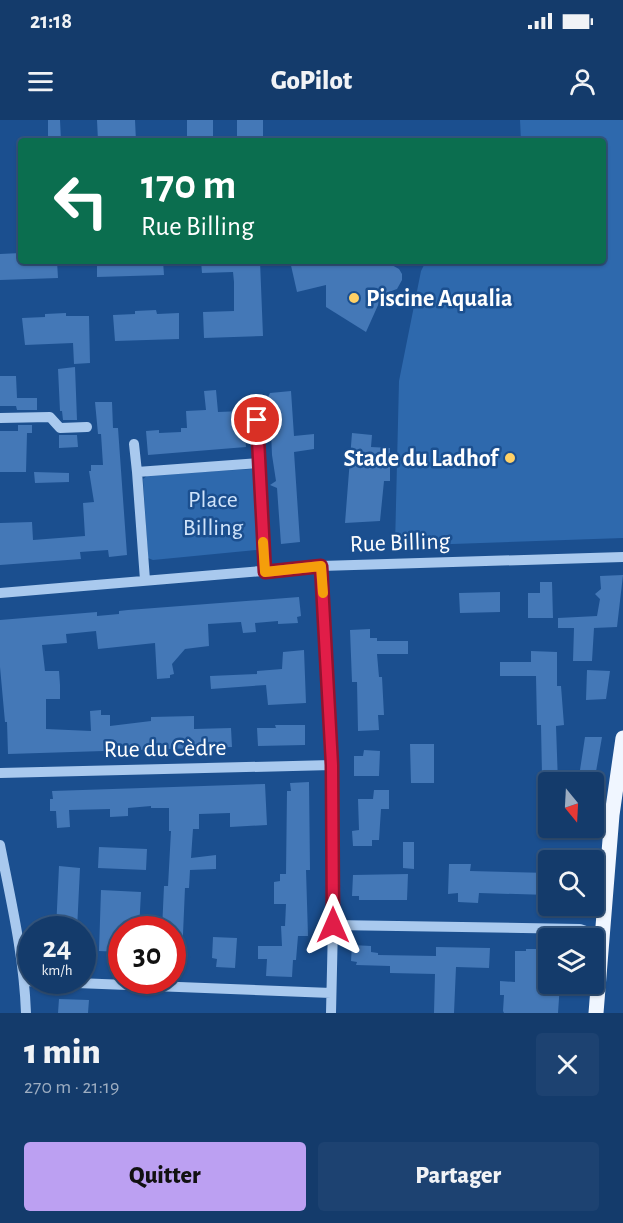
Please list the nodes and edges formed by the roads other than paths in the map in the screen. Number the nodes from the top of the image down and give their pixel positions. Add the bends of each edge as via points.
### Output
1 (0, 418) edge
2 (257, 420) dead end
3 (87, 427) dead end
4 (134, 444) dead end
5 (259, 463) junction
6 (137, 472) junction
7 (623, 557) edge
8 (321, 566) junction
9 (265, 572) junction
10 (145, 580) junction
11 (0, 593) edge
12 (623, 738) edge
13 (332, 765) junction
14 (0, 773) edge
15 (0, 845) edge
16 (333, 925) junction
17 (538, 928) edge
18 (601, 928) edge
19 (18, 943) edge
20 (96, 984) edge
21 (331, 993) junction
22 (25, 994) edge
23 (597, 994) edge
24 (26, 1013) edge
25 (331, 1013) edge
26 (596, 1013) edge

1 - 3 street via 50,417 60,428
2 - 5 street
4 - 6 street
5 - 6 street
5 - 9 street
6 - 10 street
7 - 8 street, Rue Billing
8 - 9 street, Rue Billing
8 - 13 street
9 - 10 street, Rue Billing
10 - 11 street, Rue Billing
12 - 18 main road
13 - 14 street, Rue du Cèdre
13 - 16 street
15 - 19 street
16 - 17 street
16 - 21 street
20 - 21 street
21 - 25 street
22 - 24 street
23 - 26 main road

